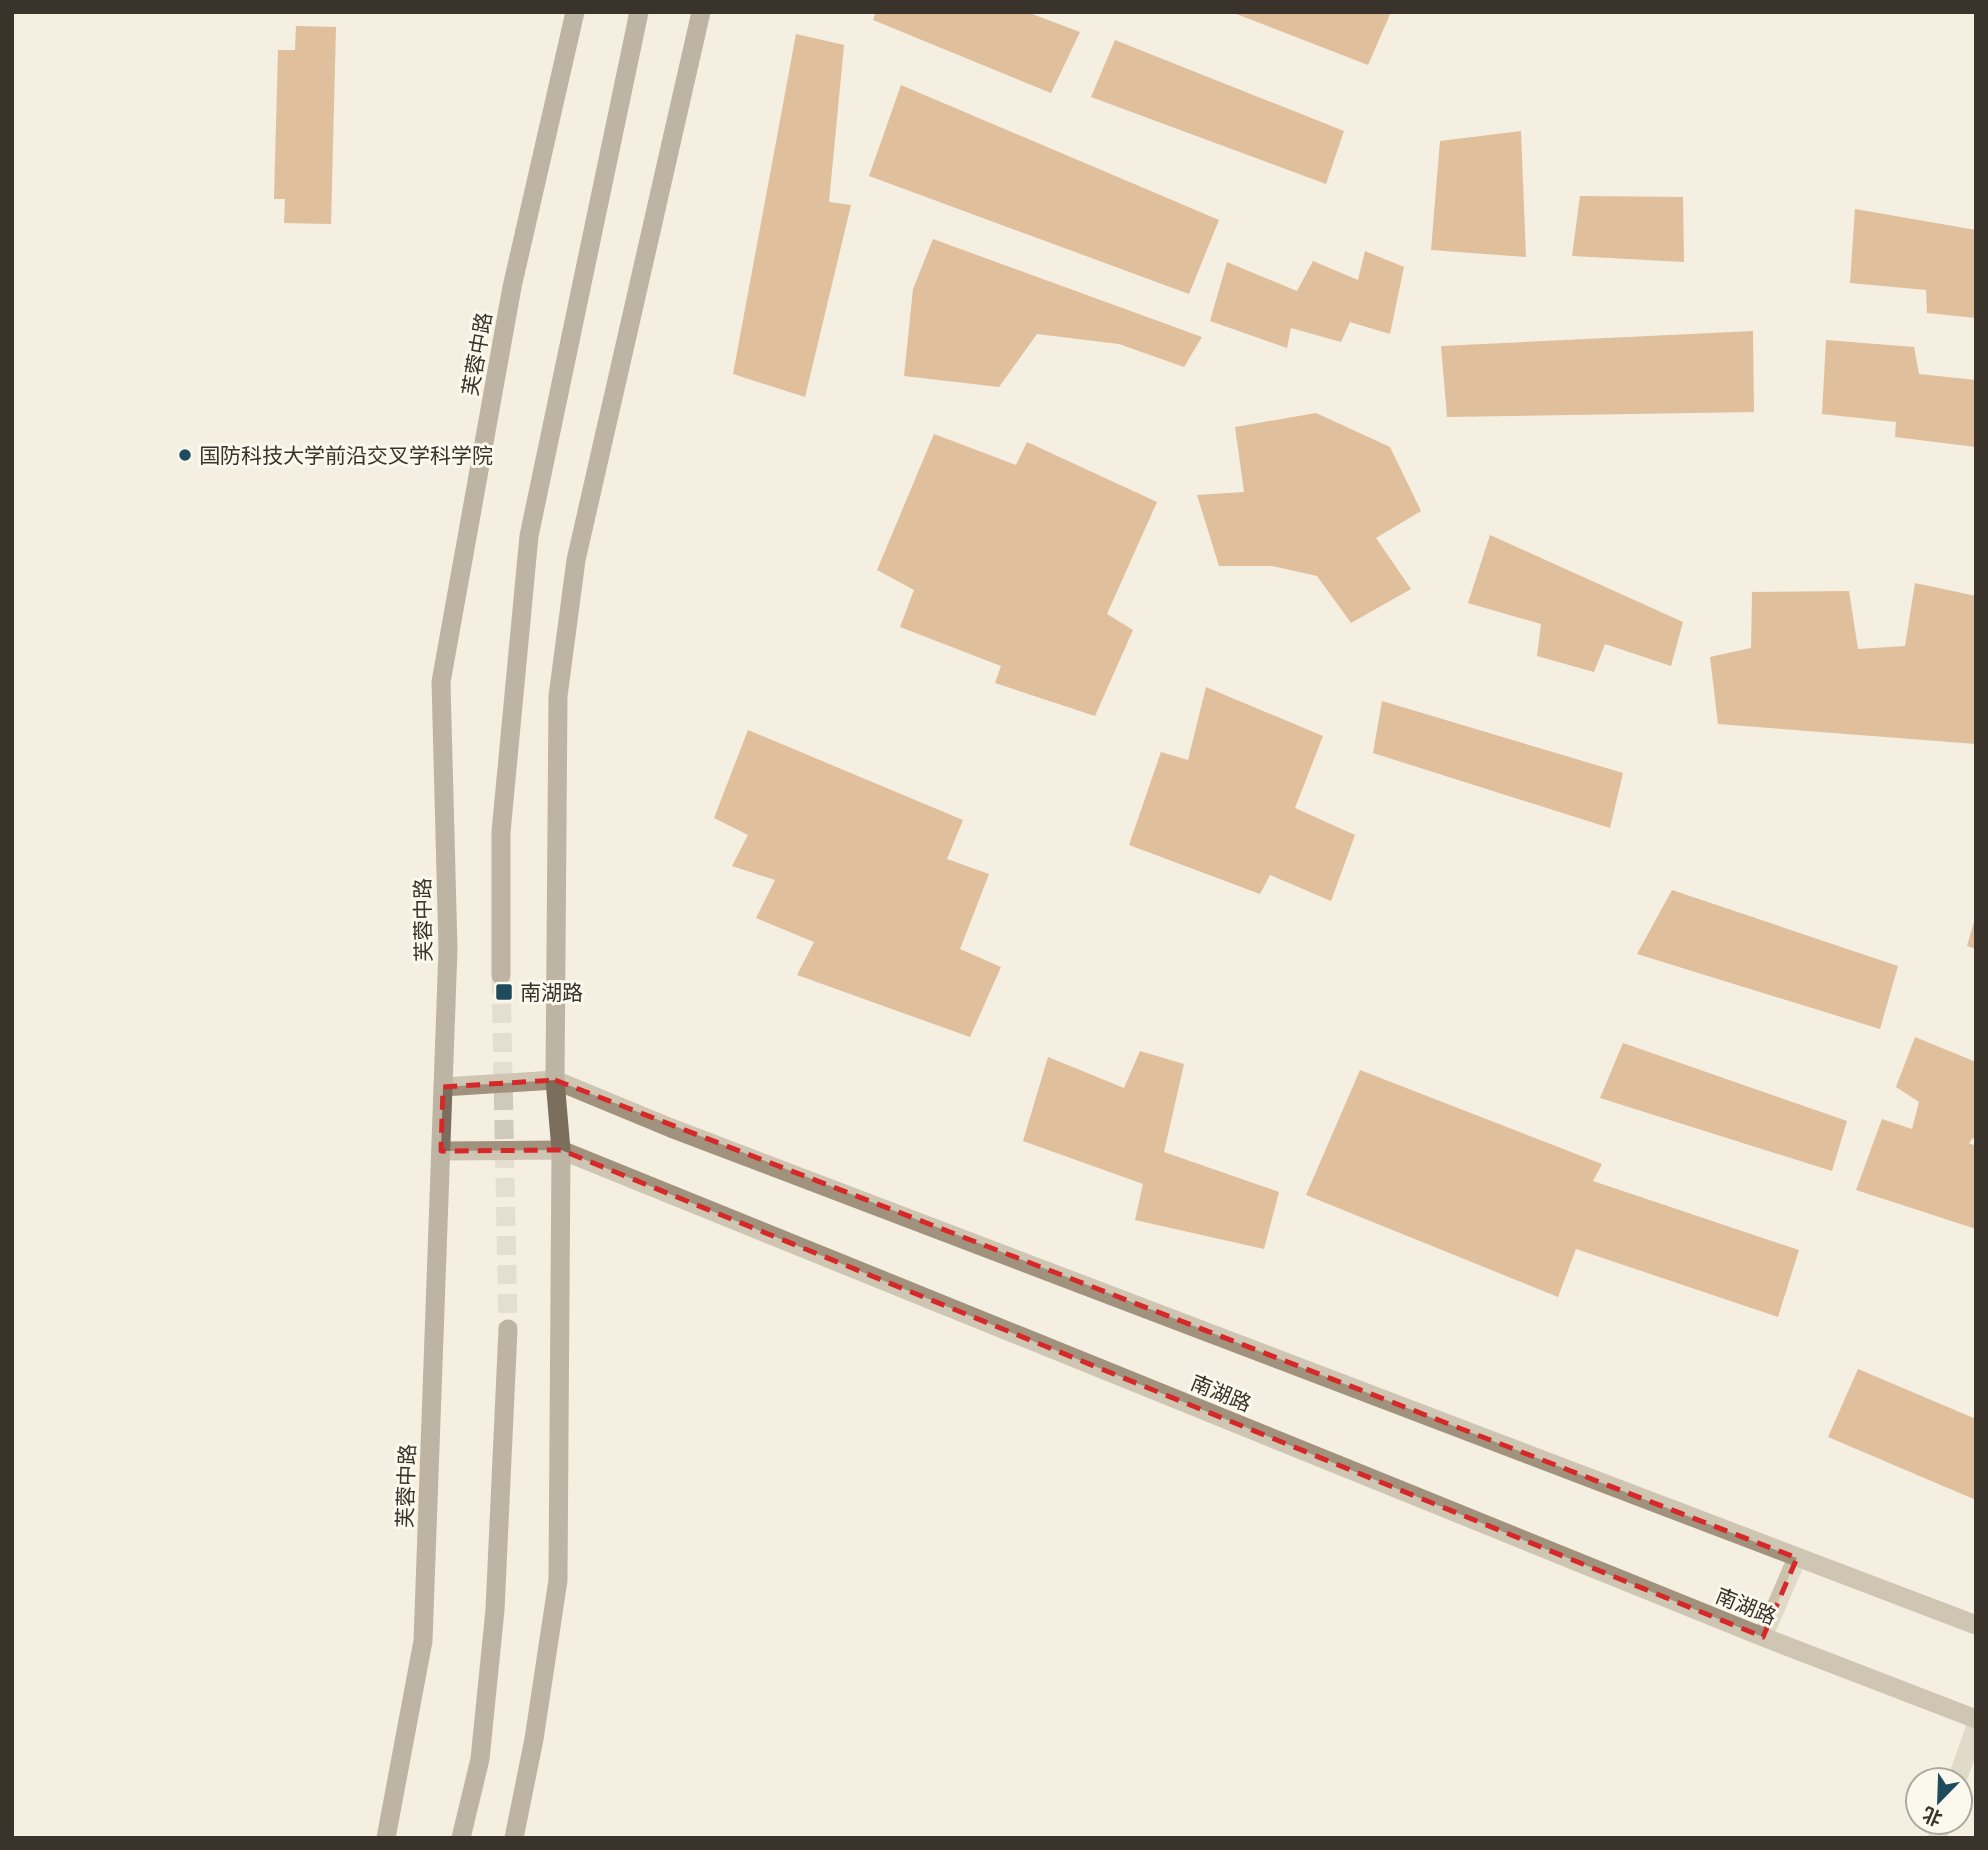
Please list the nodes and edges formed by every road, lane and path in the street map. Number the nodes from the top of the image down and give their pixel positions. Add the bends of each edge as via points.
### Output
1 (575, 12) edge
2 (639, 12) edge
3 (701, 12) edge
4 (501, 975) tunnel mouth
5 (555, 1080) junction
6 (443, 1087) junction
7 (561, 1150) junction
8 (442, 1151) junction
9 (508, 1329) tunnel mouth
10 (1797, 1558) junction
11 (1976, 1625) edge
12 (1763, 1637) junction
13 (1976, 1719) edge
14 (1976, 1726) edge
15 (1962, 1766) edge
16 (386, 1838) edge
17 (461, 1838) edge
18 (514, 1838) edge

1 - 6 main road, 芙蓉中路 via 512,287 441,682 448,949
2 - 4 main road via 529,536 502,832
3 - 5 main road via 575,573 558,696
5 - 6 main road
5 - 7 main road
5 - 10 main road
6 - 8 main road, 芙蓉中路
7 - 8 main road, 南湖路
7 - 12 main road, 南湖路
7 - 18 main road via 558,1580
8 - 16 main road, 芙蓉中路 via 423,1641
9 - 17 main road via 494,1623 480,1759
10 - 11 main road
10 - 12 street
12 - 13 main road, 南湖路
14 - 15 street

